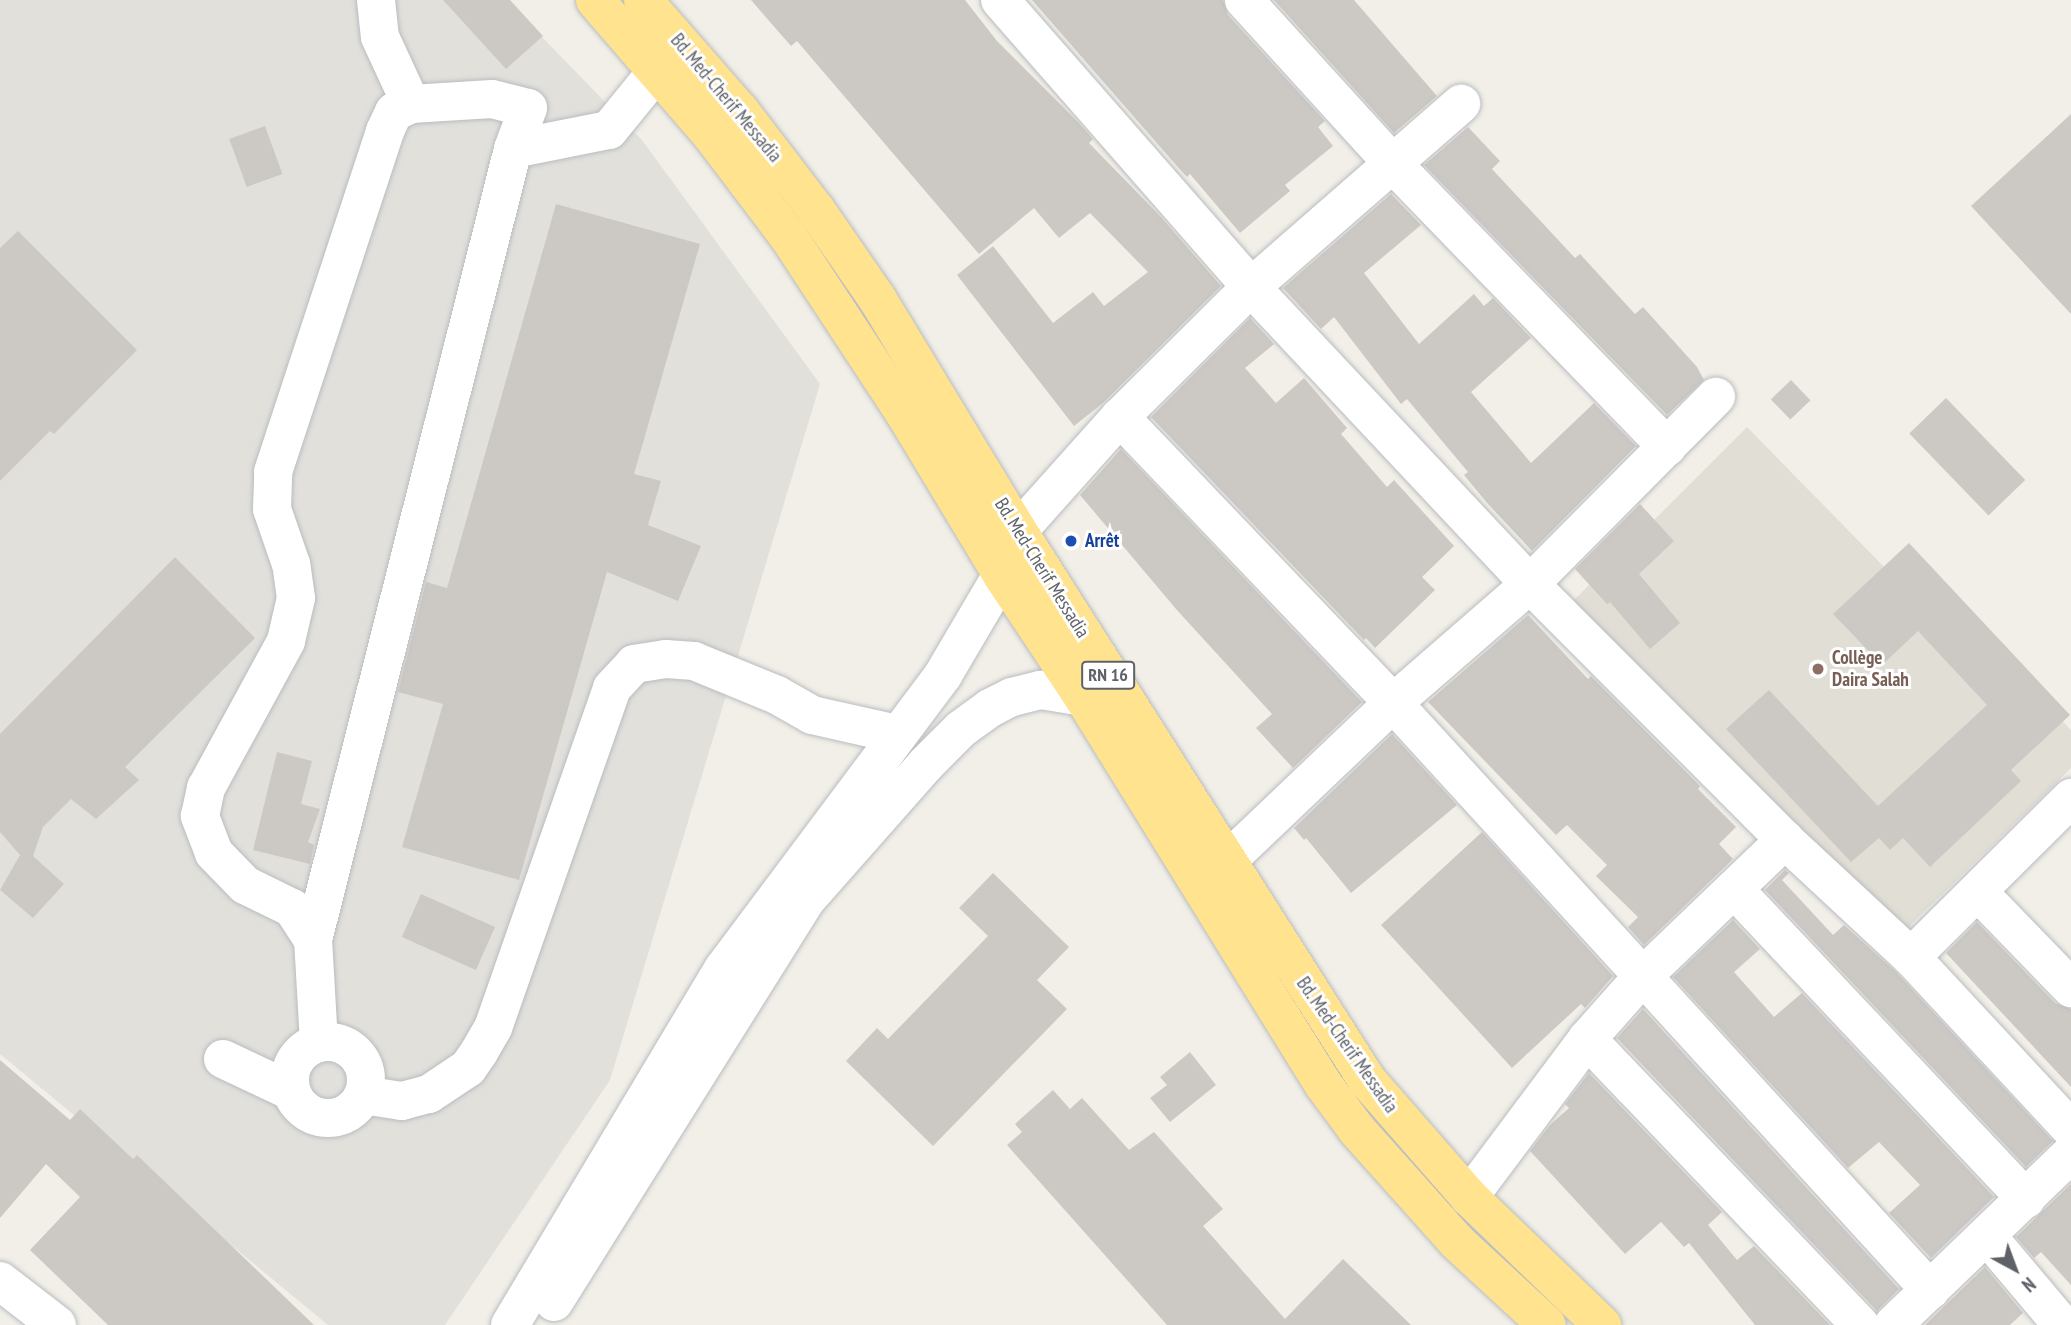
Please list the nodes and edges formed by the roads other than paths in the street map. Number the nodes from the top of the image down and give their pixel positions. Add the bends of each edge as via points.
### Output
1 (376, 0) edge
2 (595, 0) edge
3 (643, 0) edge
4 (1000, 0) edge
5 (1244, 0) edge
6 (658, 70) junction
7 (411, 104) junction
8 (1461, 104) dead end
9 (513, 149) junction
10 (1393, 164) junction
11 (1251, 287) junction
12 (1716, 397) dead end
13 (1120, 417) junction
14 (1667, 447) junction
15 (1003, 553) junction
16 (1530, 584) junction
17 (1083, 697) junction
18 (1394, 703) junction
19 (896, 734) junction
20 (2066, 812) edge
21 (1785, 841) junction
22 (1226, 862) junction
23 (1734, 888) junction
24 (1978, 892) junction
25 (313, 940) junction
26 (1911, 957) junction
27 (1643, 976) junction
28 (2071, 988) edge
29 (1587, 1040) junction
30 (319, 1043) junction
31 (223, 1059) dead end
32 (291, 1091) junction
33 (363, 1095) junction
34 (2071, 1129) edge
35 (2071, 1154) edge
36 (1469, 1197) junction
37 (2026, 1199) junction
38 (1988, 1237) junction
39 (0, 1280) edge
40 (1930, 1290) junction
41 (57, 1325) edge
42 (510, 1325) edge
43 (539, 1325) edge
44 (1547, 1325) edge
45 (1602, 1325) edge
46 (1860, 1325) edge
47 (1893, 1325) edge
48 (2062, 1325) edge

1 - 7 street via 380,37
2 - 6 highway, Bd. Med-Cherif Messadia / RN 16
3 - 15 highway, Bd. Med-Cherif Messadia / RN 16 via 740,111 878,300
4 - 11 street
5 - 10 street
6 - 9 street via 609,130
6 - 15 highway, Bd. Med-Cherif Messadia / RN 16 via 788,236
7 - 9 street via 492,99 528,108
7 - 25 street via 394,112 385,131 272,472 272,509 291,565 296,598 286,641 206,788 200,816 214,853 245,885 292,908
8 - 10 street
9 - 25 street
10 - 11 street
10 - 14 street
11 - 13 street
11 - 16 street
12 - 14 street
13 - 15 street
13 - 18 street
14 - 16 street
15 - 17 highway, Bd. Med-Cherif Messadia / RN 16
15 - 19 street via 943,675
15 - 22 highway, Bd. Med-Cherif Messadia / RN 16
16 - 18 street
16 - 21 street
17 - 43 street via 1041,690 1012,697 971,722 925,765 807,899
17 - 44 highway, Bd. Med-Cherif Messadia / RN 16 via 1323,1084 1357,1130 1457,1242
18 - 22 street
18 - 27 street
19 - 33 street via 812,715 777,695 694,661 634,664 612,688 493,1028 480,1052 468,1068 429,1094 402,1101
19 - 42 street via 724,968
20 - 24 street
21 - 23 street
21 - 26 street
22 - 36 highway, Bd. Med-Cherif Messadia / RN 16 via 1367,1080
23 - 27 street
23 - 37 street
24 - 26 street
24 - 28 street
25 - 30 street
26 - 34 street
27 - 29 street
27 - 40 street
29 - 36 street
29 - 46 street
30 - 32 street via 305,1049 295,1061
30 - 33 street via 336,1042 351,1049 362,1062
31 - 32 street
32 - 33 street via 298,1105 326,1119 355,1108
35 - 37 street
36 - 45 highway, Bd. Med-Cherif Messadia / RN 16
37 - 38 street
38 - 40 street
38 - 48 street
39 - 41 street
40 - 47 street

